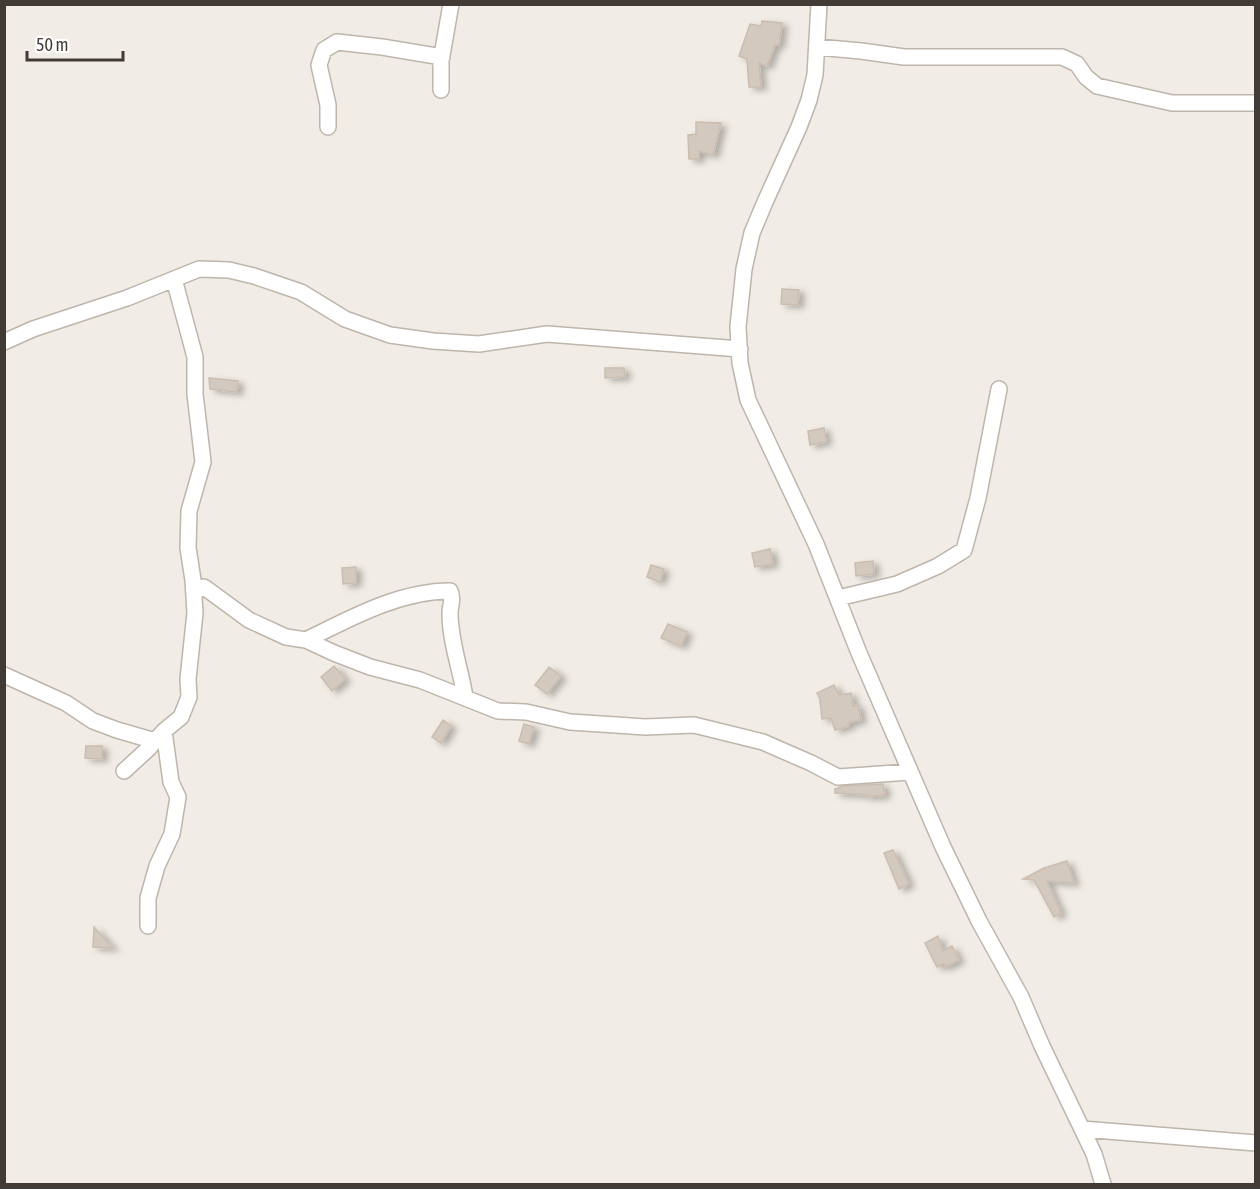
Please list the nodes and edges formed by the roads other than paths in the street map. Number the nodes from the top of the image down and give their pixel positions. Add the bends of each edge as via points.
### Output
1 (451, 4) edge
2 (819, 4) edge
3 (817, 47) junction
4 (442, 57) junction
5 (441, 90) dead end
6 (1256, 103) edge
7 (328, 127) dead end
8 (174, 279) junction
9 (4, 342) edge
10 (740, 349) junction
11 (999, 389) dead end
12 (194, 592) junction
13 (838, 598) junction
14 (306, 640) junction
15 (4, 675) edge
16 (465, 697) junction
17 (159, 736) junction
18 (123, 771) dead end
19 (910, 772) junction
20 (148, 926) dead end
21 (1082, 1129) junction
22 (1256, 1143) edge
23 (1103, 1185) edge

1 - 4 street
2 - 3 street
3 - 6 street via 904,57 1062,57 1077,64 1097,86 1107,89 1172,104
3 - 10 street via 809,100 752,233 744,269 738,327
4 - 5 street
4 - 7 street via 337,42 324,50 319,65 328,105
8 - 9 street
8 - 10 street via 199,269 229,270 301,292 345,320 390,335 433,341 479,344 547,334
8 - 12 street via 195,357 203,462 189,511 188,548
10 - 13 street via 748,400
11 - 13 street via 964,550 897,584
12 - 14 street via 204,587 249,620 286,637
12 - 17 street via 189,697 181,717
13 - 19 street
14 - 16 street via 370,667
14 - 16 street via 368,609 407,596 450,591 454,648
15 - 17 street via 66,703 93,721 117,730
16 - 19 street via 498,711 526,712 570,722 711,728 763,742 838,777
17 - 18 street
17 - 20 street via 178,797 172,834 148,897
19 - 21 street
21 - 22 street
21 - 23 street

